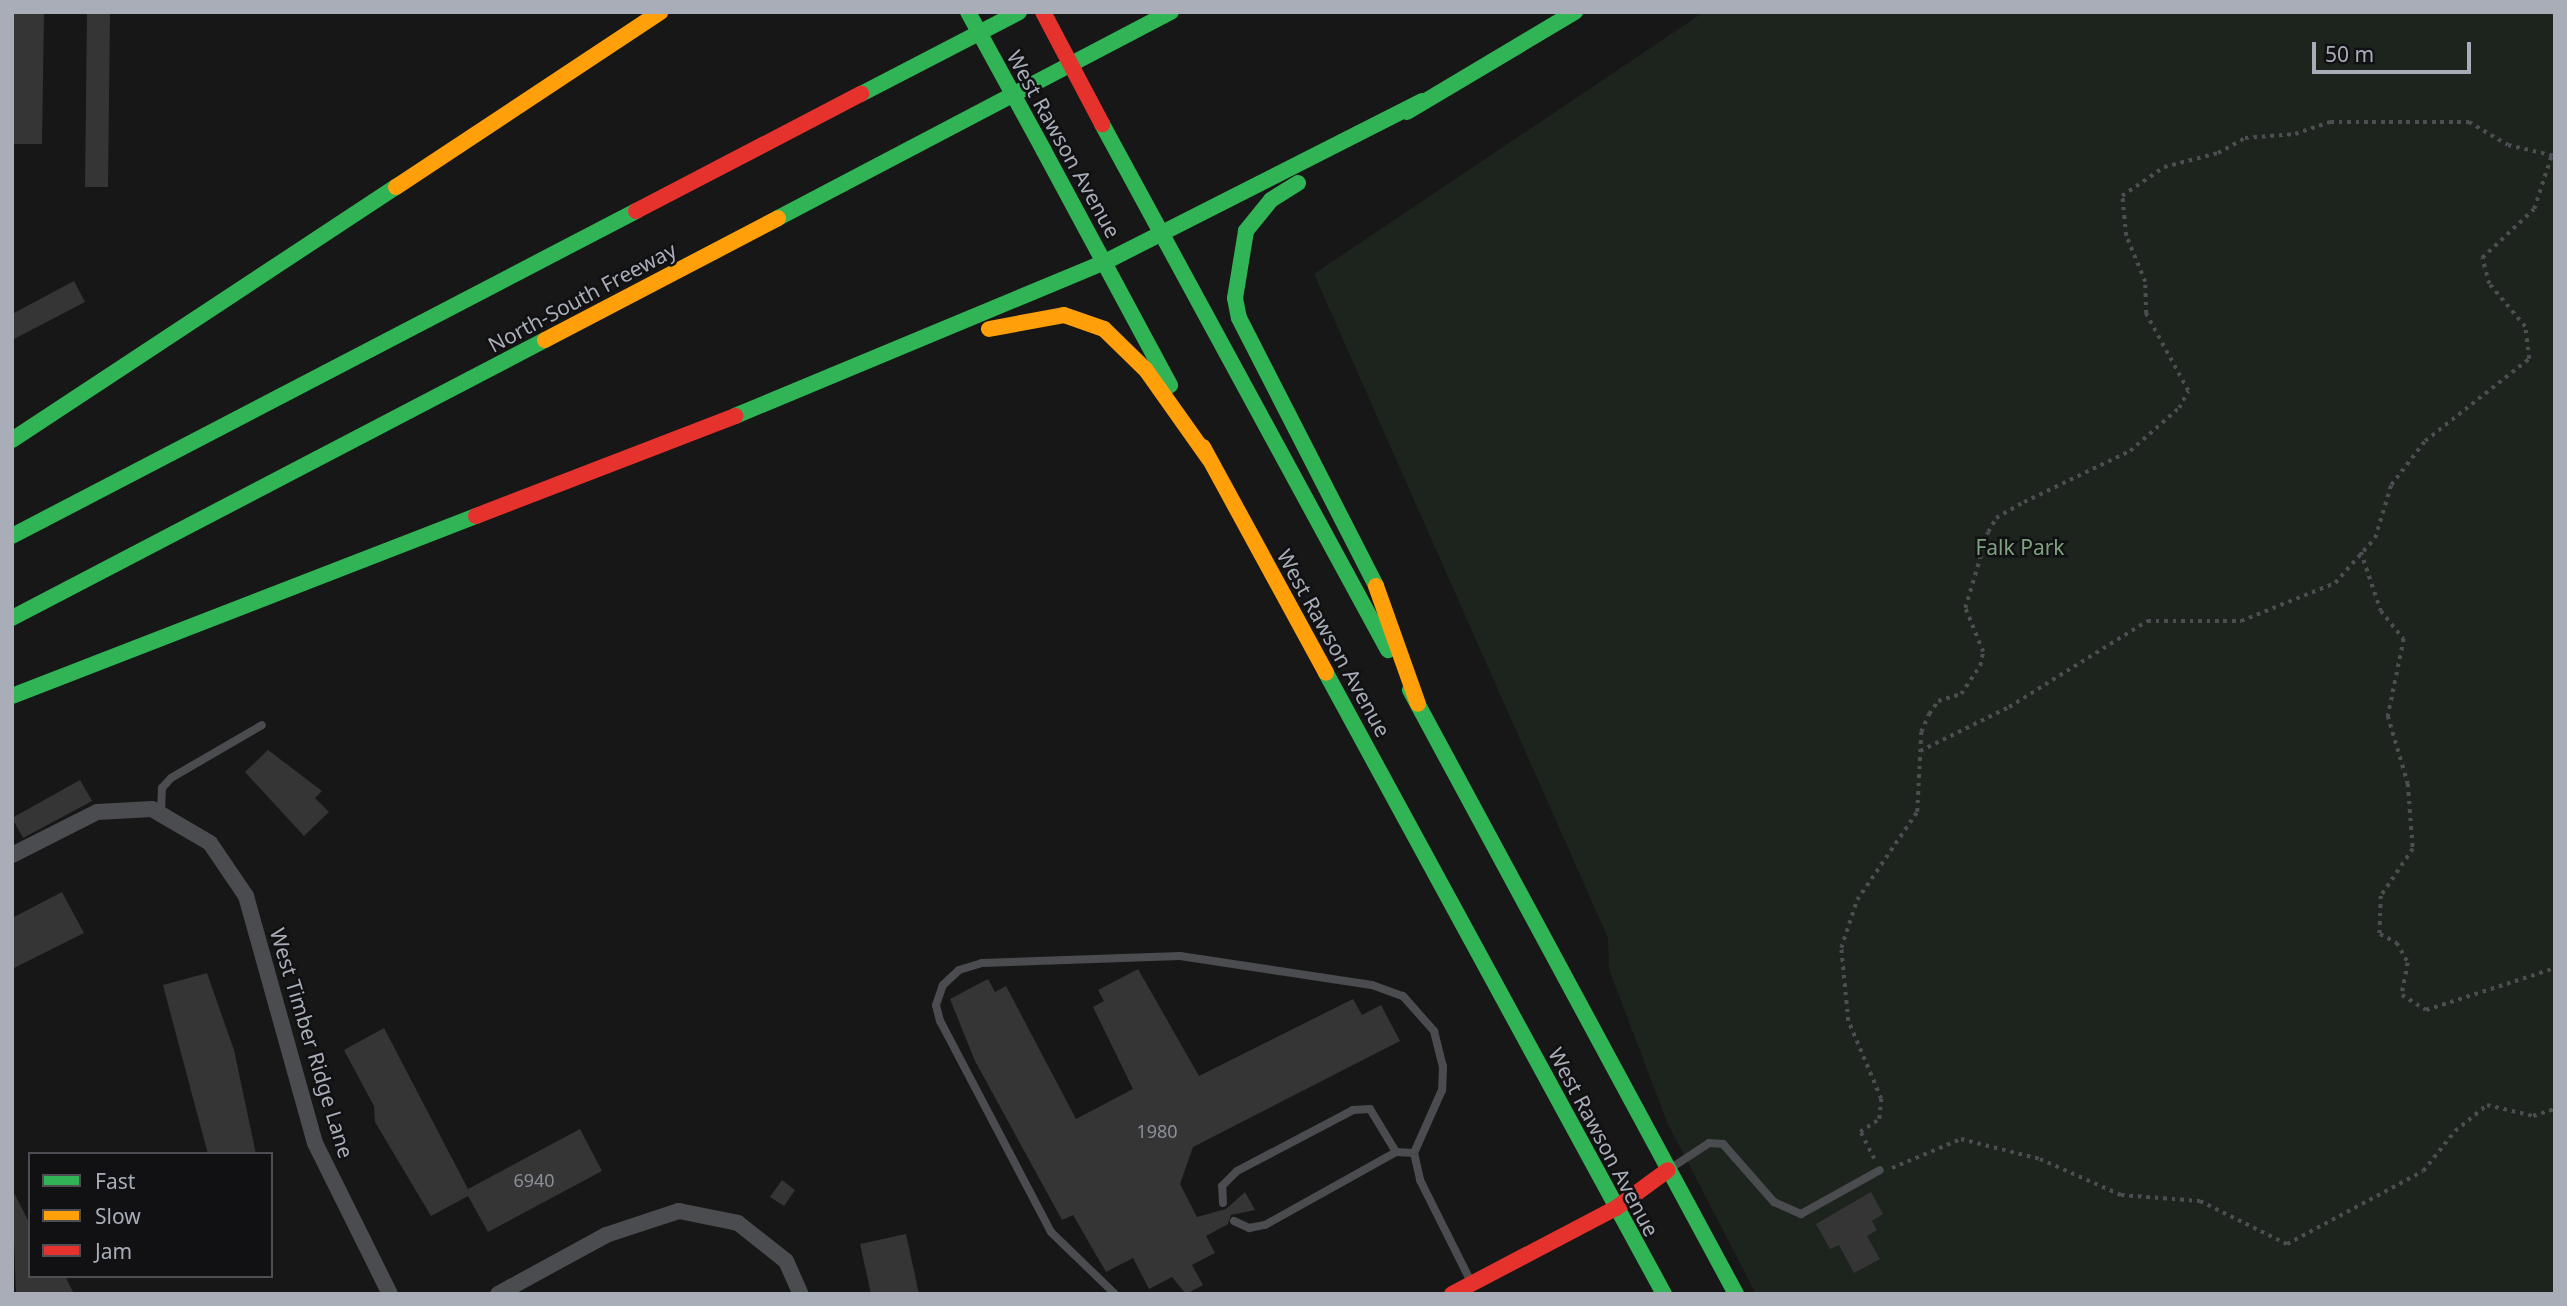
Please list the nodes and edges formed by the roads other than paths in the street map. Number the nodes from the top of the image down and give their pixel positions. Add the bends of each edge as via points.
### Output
1 (639, 12) edge
2 (660, 12) edge
3 (968, 12) edge
4 (1018, 12) edge
5 (1042, 12) edge
6 (1171, 12) edge
7 (1575, 12) edge
8 (589, 58) junction
9 (1423, 101) junction
10 (1161, 235) junction
11 (1105, 262) junction
12 (874, 361) junction
13 (12, 440) edge
14 (1209, 459) junction
15 (12, 536) edge
16 (12, 618) edge
17 (12, 696) edge
18 (1418, 704) junction
19 (262, 725) dead end
20 (162, 814) junction
21 (12, 855) edge
22 (1395, 1152) junction
23 (1414, 1153) junction
24 (1668, 1170) junction
25 (1880, 1170) road end
26 (1223, 1203) dead end
27 (1616, 1208) junction
28 (1234, 1221) dead end
29 (1471, 1284) junction
30 (390, 1294) edge
31 (498, 1294) edge
32 (802, 1294) edge
33 (1115, 1294) edge
34 (1452, 1294) edge
35 (1664, 1294) edge
36 (1736, 1294) edge

1 - 8 main road
2 - 8 main road
3 - 11 main road, West Rawson Avenue, bridge
4 - 15 main road
5 - 10 main road, West Rawson Avenue, bridge
6 - 16 main road, North-South Freeway
7 - 9 main road
8 - 13 main road
9 - 10 main road
9 - 18 main road via 1271,200 1246,231 1234,284 1239,318 1366,555
10 - 11 main road
10 - 18 main road, West Rawson Avenue
11 - 12 main road
11 - 14 main road, West Rawson Avenue
12 - 14 main road via 1036,316 1085,319 1146,370
12 - 17 main road
14 - 27 main road, West Rawson Avenue
18 - 24 main road, West Rawson Avenue
19 - 20 lane via 171,778 162,788
20 - 21 street via 152,809 97,812
20 - 30 street, West Timber Ridge Lane via 210,844 247,896 316,1143
22 - 23 lane
22 - 26 lane via 1370,1109 1353,1110 1237,1171 1222,1186
22 - 28 lane via 1265,1225 1249,1228
23 - 29 lane via 1420,1180
23 - 33 lane via 1442,1090 1443,1066 1434,1031 1403,996 1372,985 1180,956 982,963 959,970 943,985 936,1005 940,1021 1051,1232
24 - 25 lane via 1709,1143 1723,1144 1774,1202 1801,1213
24 - 27 main road
24 - 36 main road, West Rawson Avenue
27 - 29 main road
27 - 35 main road, West Rawson Avenue
29 - 34 main road
31 - 32 street via 606,1235 679,1211 738,1223 786,1261

